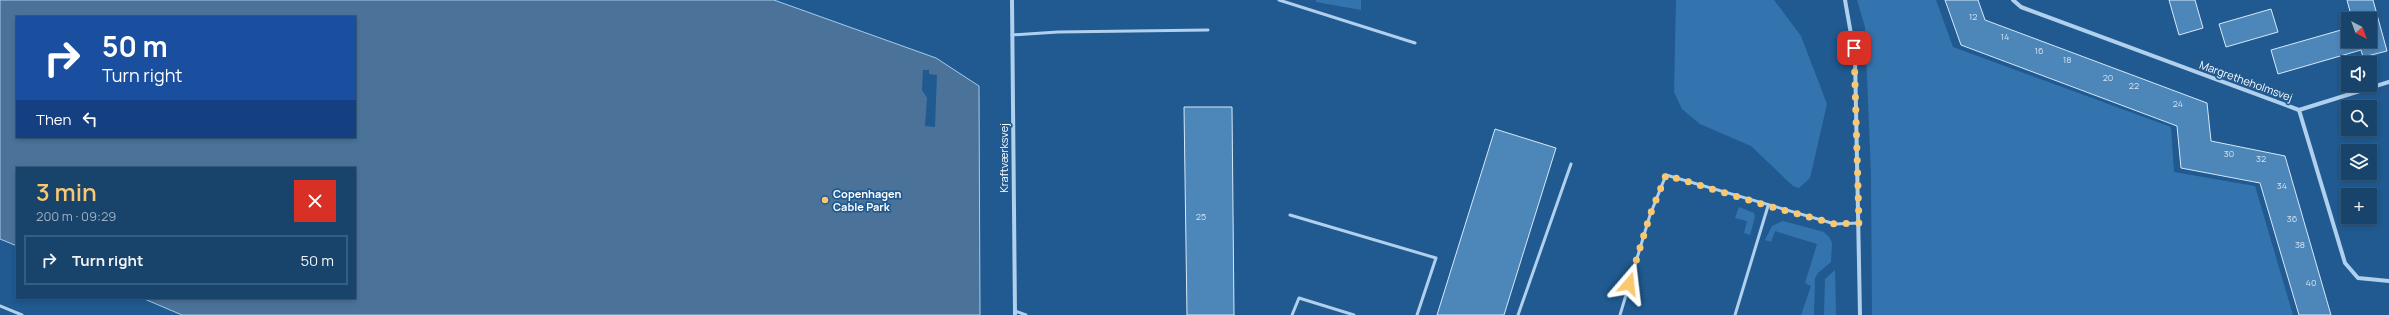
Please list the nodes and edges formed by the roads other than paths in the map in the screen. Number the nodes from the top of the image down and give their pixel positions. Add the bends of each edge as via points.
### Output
1 (1012, 0) edge
2 (1279, 0) edge
3 (1845, 0) edge
4 (2013, 0) edge
5 (1208, 30) dead end
6 (1012, 35) junction
7 (1415, 43) dead end
8 (2389, 82) edge
9 (2299, 110) junction
10 (1571, 164) dead end
11 (1768, 206) junction
12 (1290, 214) dead end
13 (1859, 223) junction
14 (2389, 281) edge
15 (0, 306) edge
16 (1015, 313) edge
17 (22, 315) edge
18 (1026, 315) edge
19 (1292, 315) edge
20 (1354, 315) edge
21 (1417, 315) edge
22 (1518, 315) edge
23 (1620, 315) edge
24 (1735, 315) edge
25 (1860, 315) edge

1 - 6 street, Kraftværksvej
2 - 7 lane
3 - 13 street via 1855,57
4 - 9 street, Margretheholmsvej via 2021,7
5 - 6 lane
6 - 16 street, Kraftværksvej
8 - 9 street
9 - 14 street, Margretheholmsvej via 2345,263 2358,278
10 - 22 lane
11 - 13 lane via 1835,224
11 - 23 lane via 1666,175 1650,215
11 - 24 lane
12 - 21 lane via 1436,258
13 - 25 street
15 - 17 lane
16 - 18 lane
19 - 20 lane via 1299,298

